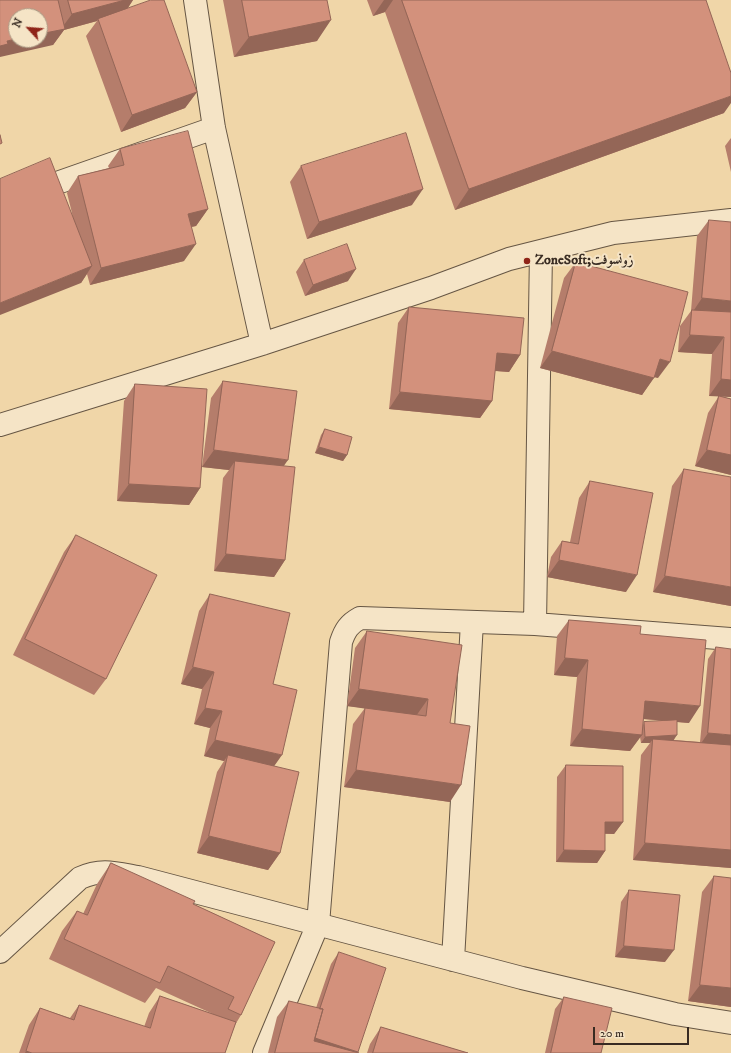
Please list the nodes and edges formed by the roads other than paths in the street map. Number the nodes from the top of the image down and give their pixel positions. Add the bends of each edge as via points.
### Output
1 (195, 0) edge
2 (214, 128) junction
3 (0, 203) edge
4 (731, 220) edge
5 (541, 252) junction
6 (262, 344) junction
7 (0, 424) edge
8 (472, 622) junction
9 (535, 624) junction
10 (731, 639) edge
11 (318, 924) junction
12 (0, 952) edge
13 (453, 960) junction
14 (731, 1023) edge
15 (264, 1053) edge

1 - 2 street
2 - 3 street
2 - 6 street
4 - 5 street via 613,233
5 - 6 street via 509,259 431,288
5 - 9 street
6 - 7 street
8 - 9 street
8 - 11 street via 360,618 345,630 339,657
8 - 13 street
9 - 10 street
11 - 12 street via 138,877 94,872 80,878
11 - 13 street
11 - 15 street
13 - 14 street via 675,1014

